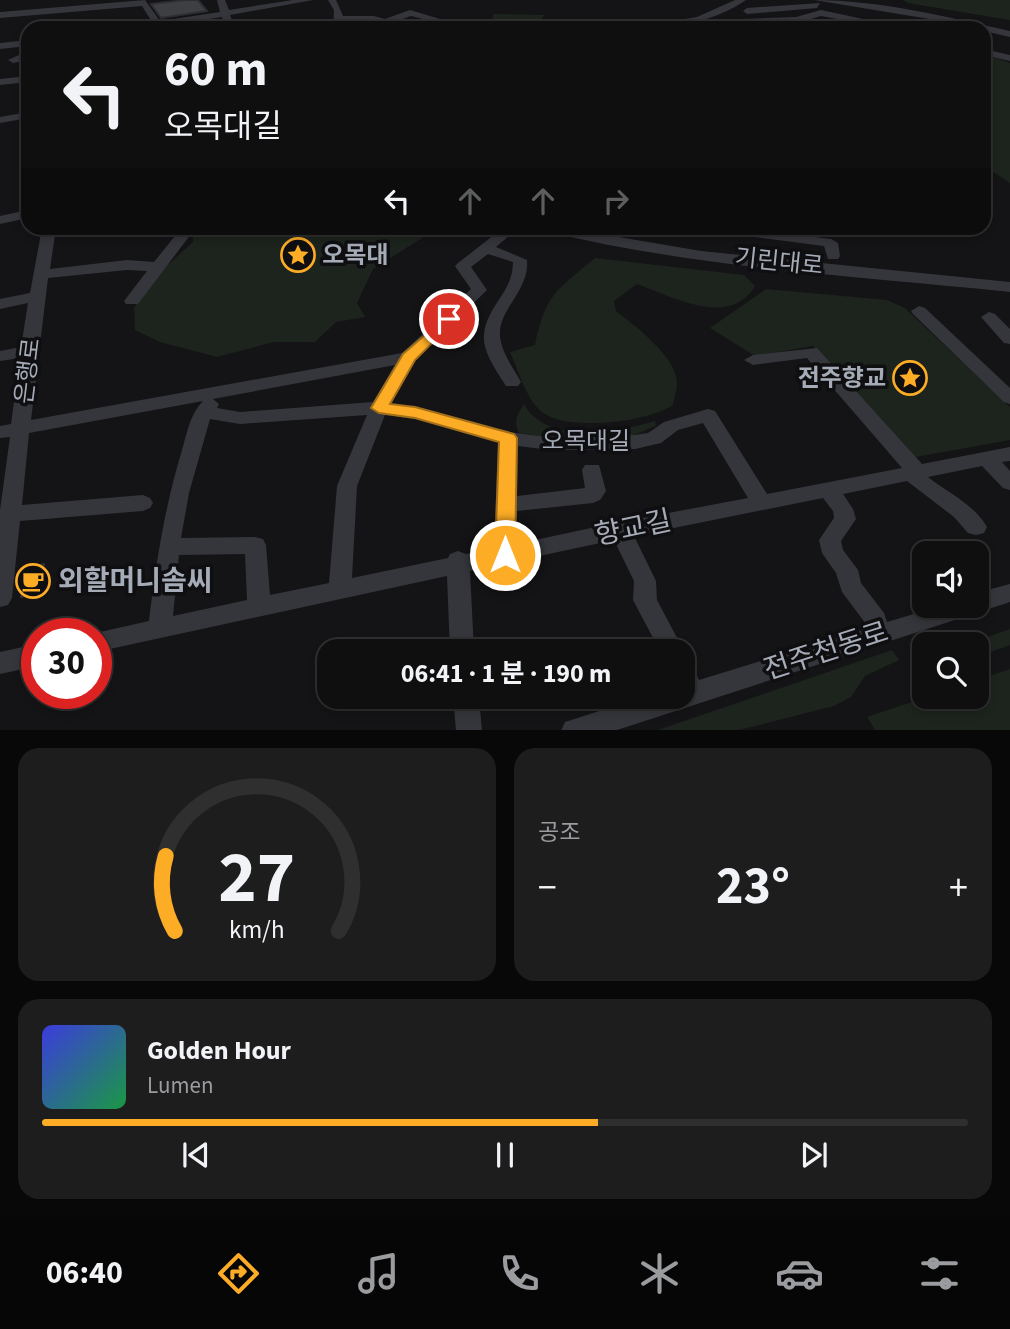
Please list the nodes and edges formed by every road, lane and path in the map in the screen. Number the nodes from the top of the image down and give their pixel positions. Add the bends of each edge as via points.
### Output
1 (59, 0) edge
2 (309, 0) edge
3 (332, 0) edge
4 (344, 0) edge
5 (799, 0) edge
6 (739, 2) edge
7 (818, 2) edge
8 (222, 7) edge
9 (186, 9) dead end
10 (722, 9) junction
11 (397, 10) dead end
12 (747, 11) junction
13 (907, 13) junction
14 (846, 14) junction
15 (0, 15) edge
16 (56, 16) junction
17 (935, 17) junction
18 (374, 19) junction
19 (29, 21) edge
20 (156, 21) edge
21 (165, 21) edge
22 (338, 21) edge
23 (349, 21) edge
24 (362, 21) edge
25 (382, 21) edge
26 (389, 21) edge
27 (433, 21) edge
28 (685, 21) edge
29 (741, 21) edge
30 (762, 21) edge
31 (780, 21) edge
32 (873, 21) edge
33 (901, 21) edge
34 (938, 21) edge
35 (952, 21) edge
36 (21, 22) edge
37 (18, 23) dead end
38 (991, 30) edge
39 (1010, 35) edge
40 (991, 36) edge
41 (997, 37) junction
42 (21, 45) edge
43 (1010, 45) edge
44 (991, 46) edge
45 (1, 49) edge
46 (991, 54) edge
47 (1010, 58) edge
48 (21, 59) edge
49 (13, 60) dead end
50 (21, 80) edge
51 (0, 82) edge
52 (21, 116) edge
53 (0, 120) edge
54 (21, 216) edge
55 (0, 220) edge
56 (48, 235) edge
57 (183, 235) edge
58 (502, 235) edge
59 (580, 235) edge
60 (647, 235) edge
61 (787, 235) edge
62 (486, 248) junction
63 (833, 256) junction
64 (158, 267) junction
65 (50, 274) dead end
66 (1010, 275) edge
67 (1010, 287) edge
68 (31, 298) dead end
69 (132, 301) dead end
70 (0, 304) edge
71 (919, 311) dead end
72 (989, 317) dead end
73 (1010, 339) edge
74 (23, 352) dead end
75 (0, 356) edge
76 (408, 357) junction
77 (752, 360) dead end
78 (512, 382) dead end
79 (218, 392) junction
80 (1010, 398) edge
81 (379, 408) junction
82 (203, 412) junction
83 (20, 429) junction
84 (0, 432) edge
85 (508, 438) junction
86 (1010, 454) edge
87 (986, 458) junction
88 (592, 470) dead end
89 (914, 472) junction
90 (1010, 483) edge
91 (828, 489) junction
92 (761, 502) junction
93 (143, 503) dead end
94 (7, 504) edge
95 (505, 505) junction
96 (976, 527) dead end
97 (620, 528) junction
98 (169, 547) junction
99 (505, 555) junction
100 (458, 562) junction
101 (340, 589) junction
102 (1010, 593) edge
103 (0, 598) edge
104 (989, 599) edge
105 (259, 606) junction
106 (932, 618) edge
107 (876, 620) dead end
108 (160, 628) junction
109 (112, 638) edge
110 (461, 639) edge
111 (666, 639) edge
112 (21, 658) edge
113 (0, 663) edge
114 (467, 709) edge
115 (469, 730) edge
116 (574, 730) edge

1 - 16 street
2 - 8 street
3 - 22 street
4 - 23 street
5 - 7 street
6 - 10 street
6 - 12 street
7 - 12 street
7 - 13 street
7 - 14 street
8 - 9 street
8 - 21 street
10 - 28 street
10 - 29 street
11 - 18 street
12 - 30 street
13 - 17 street
13 - 33 street
14 - 31 street via 821,13
14 - 32 street
15 - 16 street
16 - 19 street
16 - 20 street via 145,3
17 - 34 street
17 - 35 street
18 - 24 street
18 - 25 street
26 - 27 street via 410,13
36 - 37 street
38 - 39 street
39 - 41 street
40 - 41 street
41 - 43 street
42 - 45 street
43 - 44 street
46 - 47 street
48 - 49 street
50 - 51 street
52 - 53 street
54 - 55 street
56 - 83 street, 은행로
57 - 64 street
58 - 62 street
59 - 67 street, 기린대로 via 701,255
60 - 63 street, 기린대로
61 - 63 street via 831,243
62 - 76 street via 463,266 480,290
62 - 78 street via 520,260 523,272 495,319 491,340
63 - 66 street, 기린대로
64 - 65 street via 139,264
64 - 69 street
68 - 70 street, 은행로
71 - 80 street
72 - 73 street
74 - 75 street, 은행로
76 - 79 street
76 - 81 street
77 - 89 street via 811,352
79 - 82 street
79 - 83 street
81 - 82 street, 오목대길 via 240,418
81 - 85 street, 오목대길
81 - 101 street via 347,486
82 - 98 street
83 - 84 street
83 - 103 street, 은행로
85 - 92 street, 오목대길 via 550,443 635,442 654,439 671,426 708,415
85 - 95 street
86 - 87 street, 향교길
87 - 89 street, 향교길
87 - 90 street
88 - 95 street, 향교길 via 593,495
89 - 91 street, 향교길
89 - 96 street via 922,485 959,507
91 - 92 street, 향교길
91 - 107 street, 전주천동로 via 845,519 830,540 833,553 847,570 850,586
92 - 97 street, 향교길
93 - 94 street
95 - 99 street
97 - 99 street, 향교길
97 - 111 street via 645,581 645,600
98 - 105 street via 255,545
98 - 108 street
99 - 100 street, 향교길
100 - 101 street, 향교길
100 - 110 street
101 - 105 street, 향교길
102 - 104 street
105 - 108 street, 향교길
106 - 116 street, 전주천동로
108 - 109 street, 향교길
112 - 113 street
114 - 115 street

